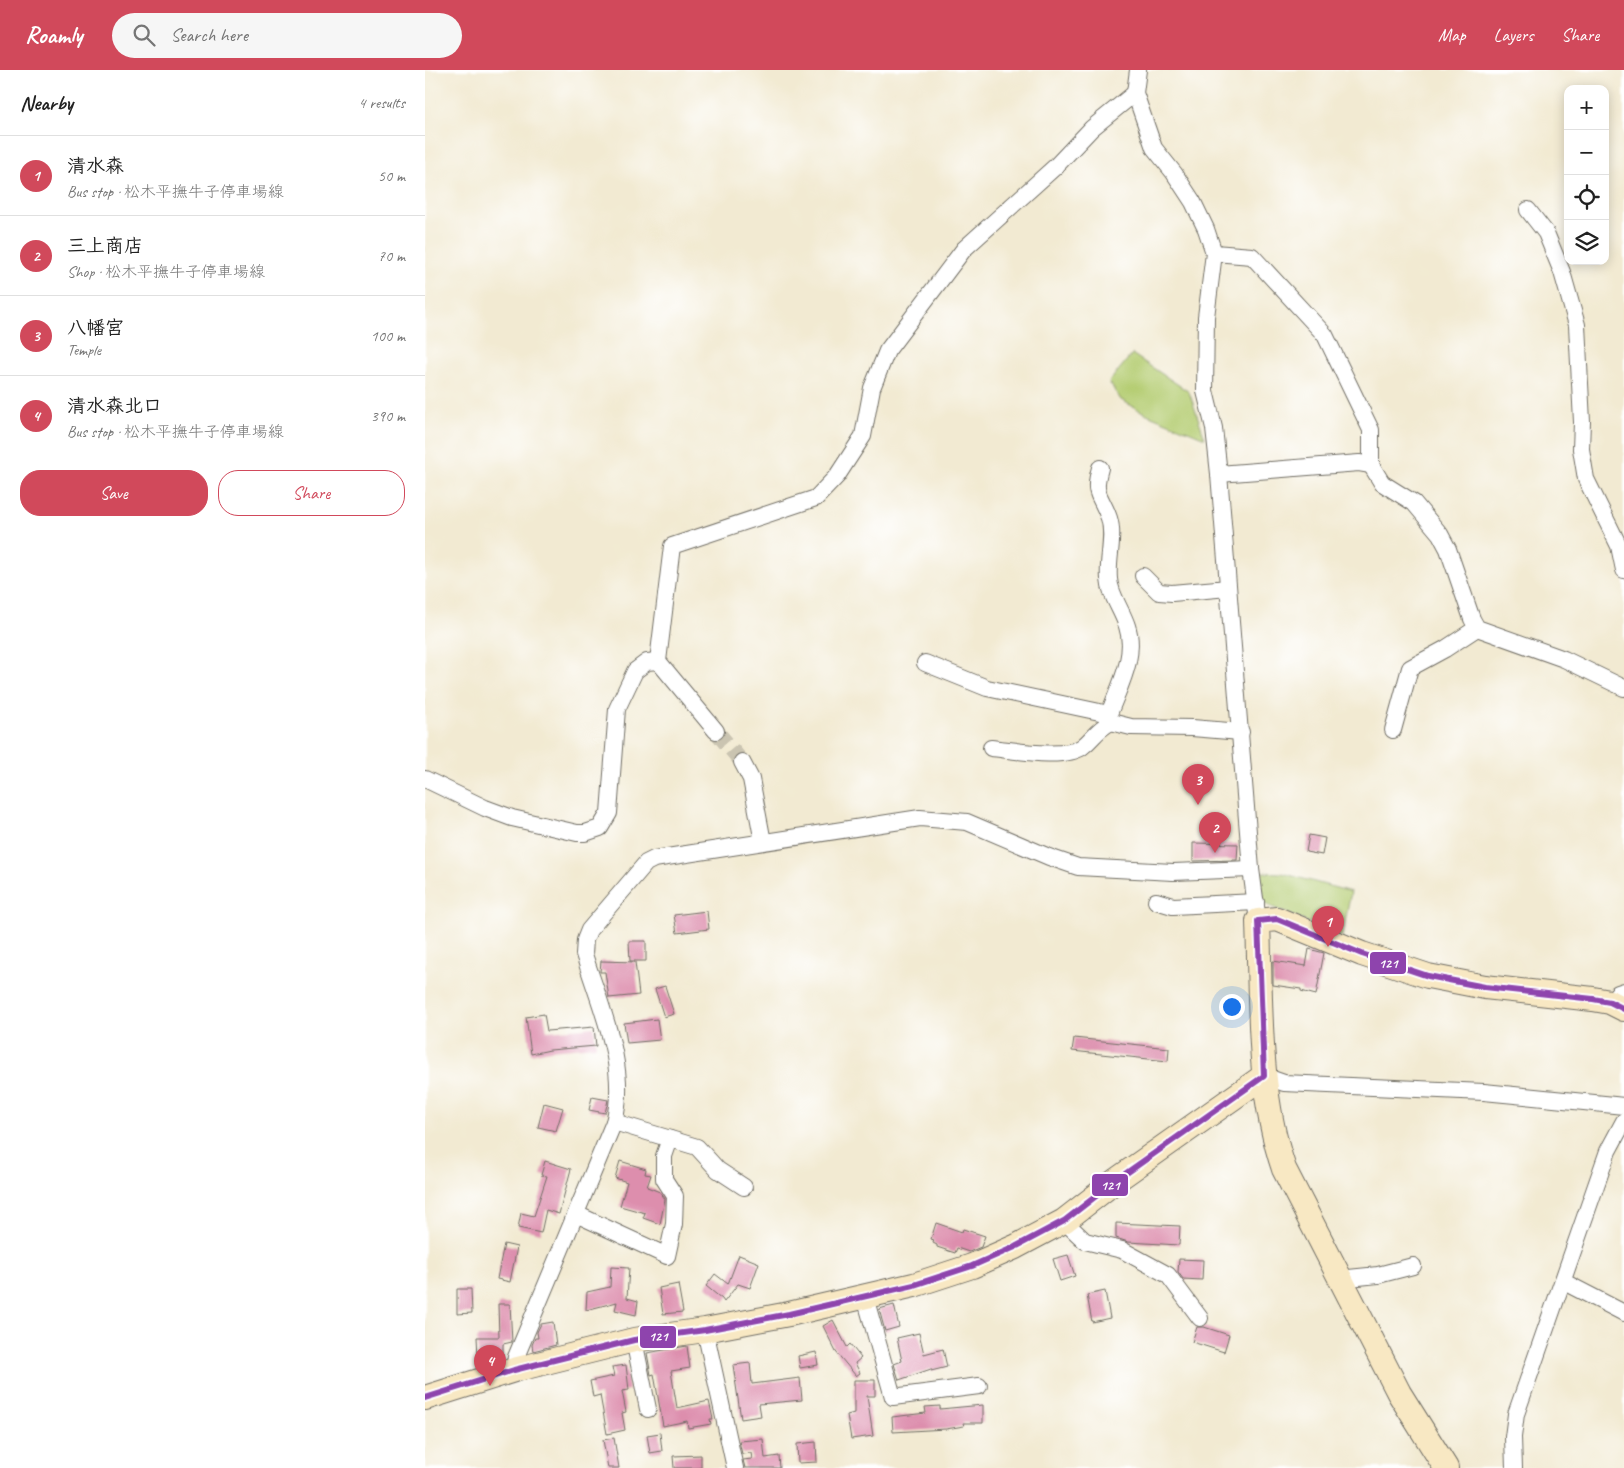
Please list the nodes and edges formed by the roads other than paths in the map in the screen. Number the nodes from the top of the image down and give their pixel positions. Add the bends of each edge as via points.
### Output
1 (1138, 70) edge
2 (1135, 93) junction
3 (1528, 210) dead end
4 (1214, 253) junction
5 (1371, 465) junction
6 (1100, 468) dead end
7 (1219, 474) junction
8 (1624, 570) edge
9 (1143, 576) dead end
10 (1228, 588) junction
11 (1477, 628) junction
12 (659, 661) junction
13 (925, 663) dead end
14 (1624, 688) edge
15 (1110, 718) junction
16 (1393, 730) dead end
17 (716, 731) tunnel mouth
18 (1241, 732) junction
19 (991, 748) dead end
20 (742, 762) tunnel mouth
21 (425, 779) edge
22 (763, 842) junction
23 (1251, 869) junction
24 (1156, 902) dead end
25 (1257, 912) junction
26 (1619, 1001) edge
27 (1264, 1076) junction
28 (1624, 1106) edge
29 (1624, 1121) edge
30 (613, 1122) junction
31 (670, 1139) junction
32 (744, 1187) dead end
33 (576, 1214) junction
34 (1064, 1221) junction
35 (1413, 1266) dead end
36 (1339, 1279) junction
37 (1564, 1282) junction
38 (865, 1297) junction
39 (1624, 1313) edge
40 (1200, 1318) dead end
41 (705, 1330) junction
42 (634, 1340) junction
43 (514, 1370) junction
44 (979, 1386) dead end
45 (425, 1398) edge
46 (648, 1409) dead end
47 (731, 1468) edge
48 (1445, 1468) edge
49 (1514, 1468) edge

1 - 2 street
2 - 4 street via 1154,148 1193,202
2 - 12 street via 1092,128 964,249 887,351 872,388 863,436 837,476 816,498 672,546
3 - 8 street via 1547,233 1577,324 1581,449 1586,479 1619,546
4 - 5 street via 1252,256 1325,335 1371,430
4 - 7 street via 1206,317 1205,391 1214,428
5 - 7 street via 1359,463
5 - 11 street via 1382,483 1414,503 1440,534 1449,550
6 - 15 street via 1095,483 1109,518 1109,582 1131,642
7 - 10 street
9 - 10 street via 1159,592
10 - 18 street
11 - 14 street via 1565,659
11 - 16 street via 1410,668
12 - 17 street
12 - 21 street via 647,662 635,671 617,709 609,812 600,828 577,833 513,818
13 - 15 street via 987,688
15 - 18 street via 1131,727
15 - 19 street via 1081,748 1067,753
18 - 23 street
20 - 22 street via 751,779
22 - 23 street via 920,818 967,822 1078,867 1173,872
22 - 30 street via 654,859 646,863 589,930 584,954 617,1062 618,1106
23 - 25 street
24 - 25 street
25 - 26 main road via 1362,954 1428,976 1485,987
25 - 27 main road
27 - 28 street via 1284,1083 1484,1092
27 - 34 main road
27 - 36 main road via 1284,1169
29 - 37 street via 1608,1151
30 - 31 street
30 - 33 street
31 - 32 street via 697,1146 718,1170
31 - 33 street via 664,1156 664,1179 675,1196 675,1224 667,1256
33 - 43 street via 516,1357
34 - 38 main road via 972,1266
34 - 40 street via 1085,1241 1122,1250 1168,1275
35 - 36 street via 1378,1276
36 - 48 main road via 1399,1393
37 - 39 street
37 - 49 street via 1516,1414
38 - 41 main road
38 - 44 street via 893,1397 957,1396
41 - 42 main road
41 - 47 street
42 - 43 main road
42 - 46 street
43 - 45 main road

